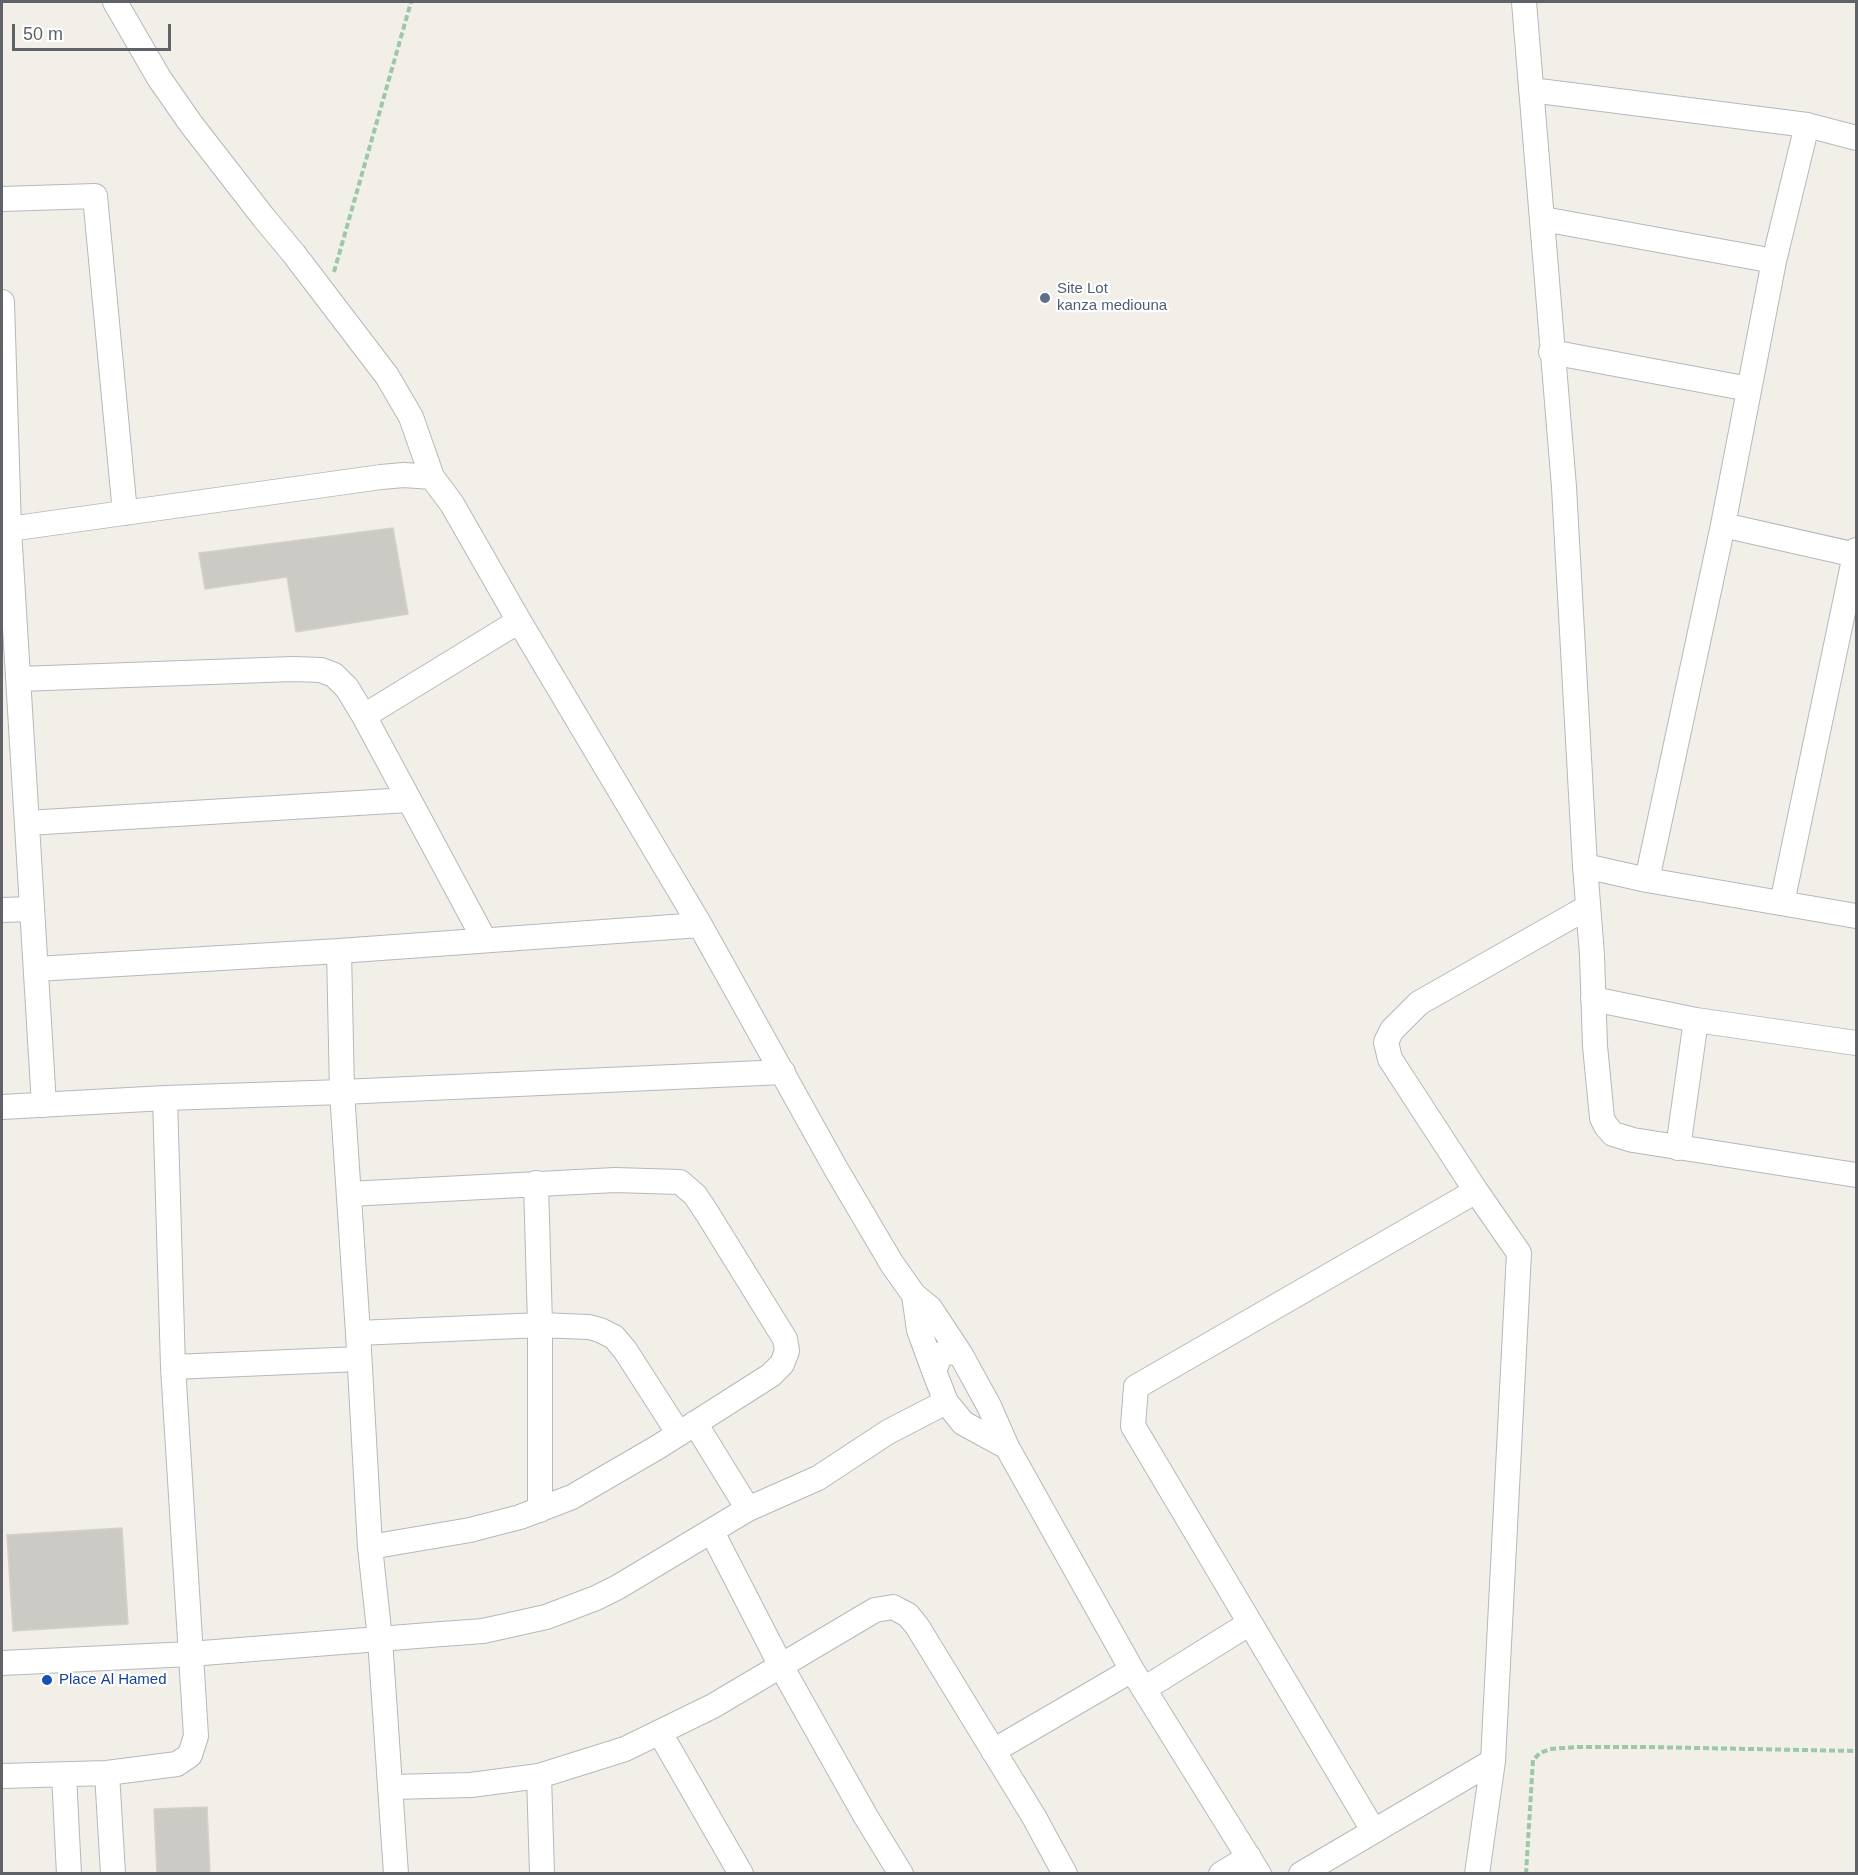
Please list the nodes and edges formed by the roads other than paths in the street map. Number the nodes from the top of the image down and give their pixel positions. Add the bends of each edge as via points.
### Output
1 (114, 2) edge
2 (1524, 2) edge
3 (1531, 90) junction
4 (1807, 125) junction
5 (1857, 138) edge
6 (2, 199) edge
7 (1543, 219) junction
8 (1774, 261) junction
9 (2, 302) edge
10 (1551, 352) junction
11 (1749, 389) junction
12 (432, 477) junction
13 (125, 513) junction
14 (1723, 525) junction
15 (5, 529) edge
16 (1856, 554) edge
17 (519, 621) junction
18 (19, 679) junction
19 (11, 707) edge
20 (364, 716) junction
21 (408, 800) junction
22 (27, 823) junction
23 (1585, 866) junction
24 (1647, 880) junction
25 (1782, 903) junction
26 (1588, 907) junction
27 (32, 909) junction
28 (2, 910) edge
29 (1857, 916) edge
30 (700, 925) junction
31 (484, 939) junction
32 (339, 951) junction
33 (36, 969) junction
34 (1593, 999) junction
35 (1696, 1020) junction
36 (1857, 1043) edge
37 (783, 1072) junction
38 (342, 1092) junction
39 (165, 1098) junction
40 (44, 1105) junction
41 (2, 1107) edge
42 (1678, 1148) junction
43 (1857, 1175) edge
44 (536, 1183) junction
45 (1476, 1191) junction
46 (349, 1194) junction
47 (914, 1294) junction
48 (540, 1325) junction
49 (358, 1333) junction
50 (961, 1355) junction
51 (359, 1359) junction
52 (173, 1367) junction
53 (933, 1371) junction
54 (946, 1402) junction
55 (989, 1406) junction
56 (963, 1423) junction
57 (687, 1429) junction
58 (1007, 1447) junction
59 (748, 1509) junction
60 (540, 1510) junction
61 (712, 1532) junction
62 (370, 1546) junction
63 (1250, 1623) junction
64 (380, 1640) junction
65 (190, 1654) junction
66 (2, 1663) edge
67 (781, 1666) junction
68 (1138, 1679) junction
69 (660, 1733) junction
70 (993, 1751) junction
71 (1493, 1761) junction
72 (106, 1773) junction
73 (64, 1775) junction
74 (2, 1776) edge
75 (539, 1776) junction
76 (391, 1786) junction
77 (1373, 1830) junction
78 (1254, 1865) edge
79 (69, 1874) edge
80 (113, 1874) edge
81 (396, 1874) edge
82 (542, 1874) edge
83 (741, 1874) edge
84 (901, 1874) edge
85 (1065, 1874) edge
86 (1221, 1874) edge
87 (1301, 1874) edge
88 (1478, 1874) edge

1 - 12 street via 190,124 368,349 406,408 420,436
2 - 3 street
3 - 4 street
3 - 7 street
4 - 5 street
4 - 8 street
6 - 13 street via 95,196
7 - 8 street
7 - 10 street
8 - 11 street
9 - 15 street
10 - 11 street
10 - 23 street via 1564,488
11 - 14 street
12 - 13 street via 381,477
12 - 17 street via 452,504
13 - 15 street
14 - 16 street
14 - 24 street
15 - 18 street
16 - 25 street
17 - 20 street
17 - 30 street
18 - 19 street
18 - 20 street via 321,670 341,681
19 - 22 street
20 - 21 street
21 - 22 street
21 - 31 street
22 - 27 street
23 - 24 street
23 - 26 street
24 - 25 street
25 - 29 street
26 - 34 street
26 - 45 street via 1419,1003 1392,1029 1386,1042 1390,1059
27 - 28 street
27 - 33 street
30 - 31 street
30 - 37 street
31 - 32 street
32 - 33 street
32 - 38 street
33 - 40 street
34 - 35 street
34 - 42 street via 1599,1102 1606,1126 1622,1137
35 - 36 street
35 - 42 street
37 - 38 street
37 - 47 street via 892,1264
38 - 39 street
38 - 46 street
39 - 40 street
39 - 52 street
40 - 41 street
42 - 43 street
44 - 46 street
44 - 48 street
44 - 57 street via 676,1181 688,1188 785,1339 788,1351 771,1375
45 - 63 street via 1136,1387 1133,1426
45 - 71 street via 1519,1253
46 - 49 street
47 - 50 street via 930,1308
47 - 53 street via 919,1330
48 - 49 street
48 - 57 street via 589,1327 614,1337
48 - 60 street
49 - 51 street
50 - 53 street via 941,1354
50 - 55 street
51 - 52 street
51 - 62 street
52 - 65 street
53 - 54 street
54 - 56 street
54 - 59 street via 888,1432 818,1478
55 - 56 street via 989,1412 974,1425
55 - 58 street
56 - 58 street
57 - 59 street
57 - 60 street via 588,1489
58 - 68 street
59 - 61 street
60 - 62 street via 470,1530
61 - 64 street via 618,1587 546,1617 483,1631
61 - 67 street
62 - 64 street
63 - 68 street
63 - 77 street
64 - 65 street
64 - 76 street
65 - 66 street
65 - 72 street via 196,1736 190,1755 177,1764
67 - 69 street
67 - 70 street via 875,1610 897,1608 917,1626
67 - 84 street
68 - 70 street
68 - 78 street
69 - 75 street via 625,1749
69 - 83 street
70 - 85 street
71 - 77 street
71 - 88 street
72 - 73 street
72 - 80 street
73 - 74 street
73 - 79 street
75 - 76 street via 471,1785
75 - 82 street
76 - 81 street
77 - 87 street
78 - 86 street

